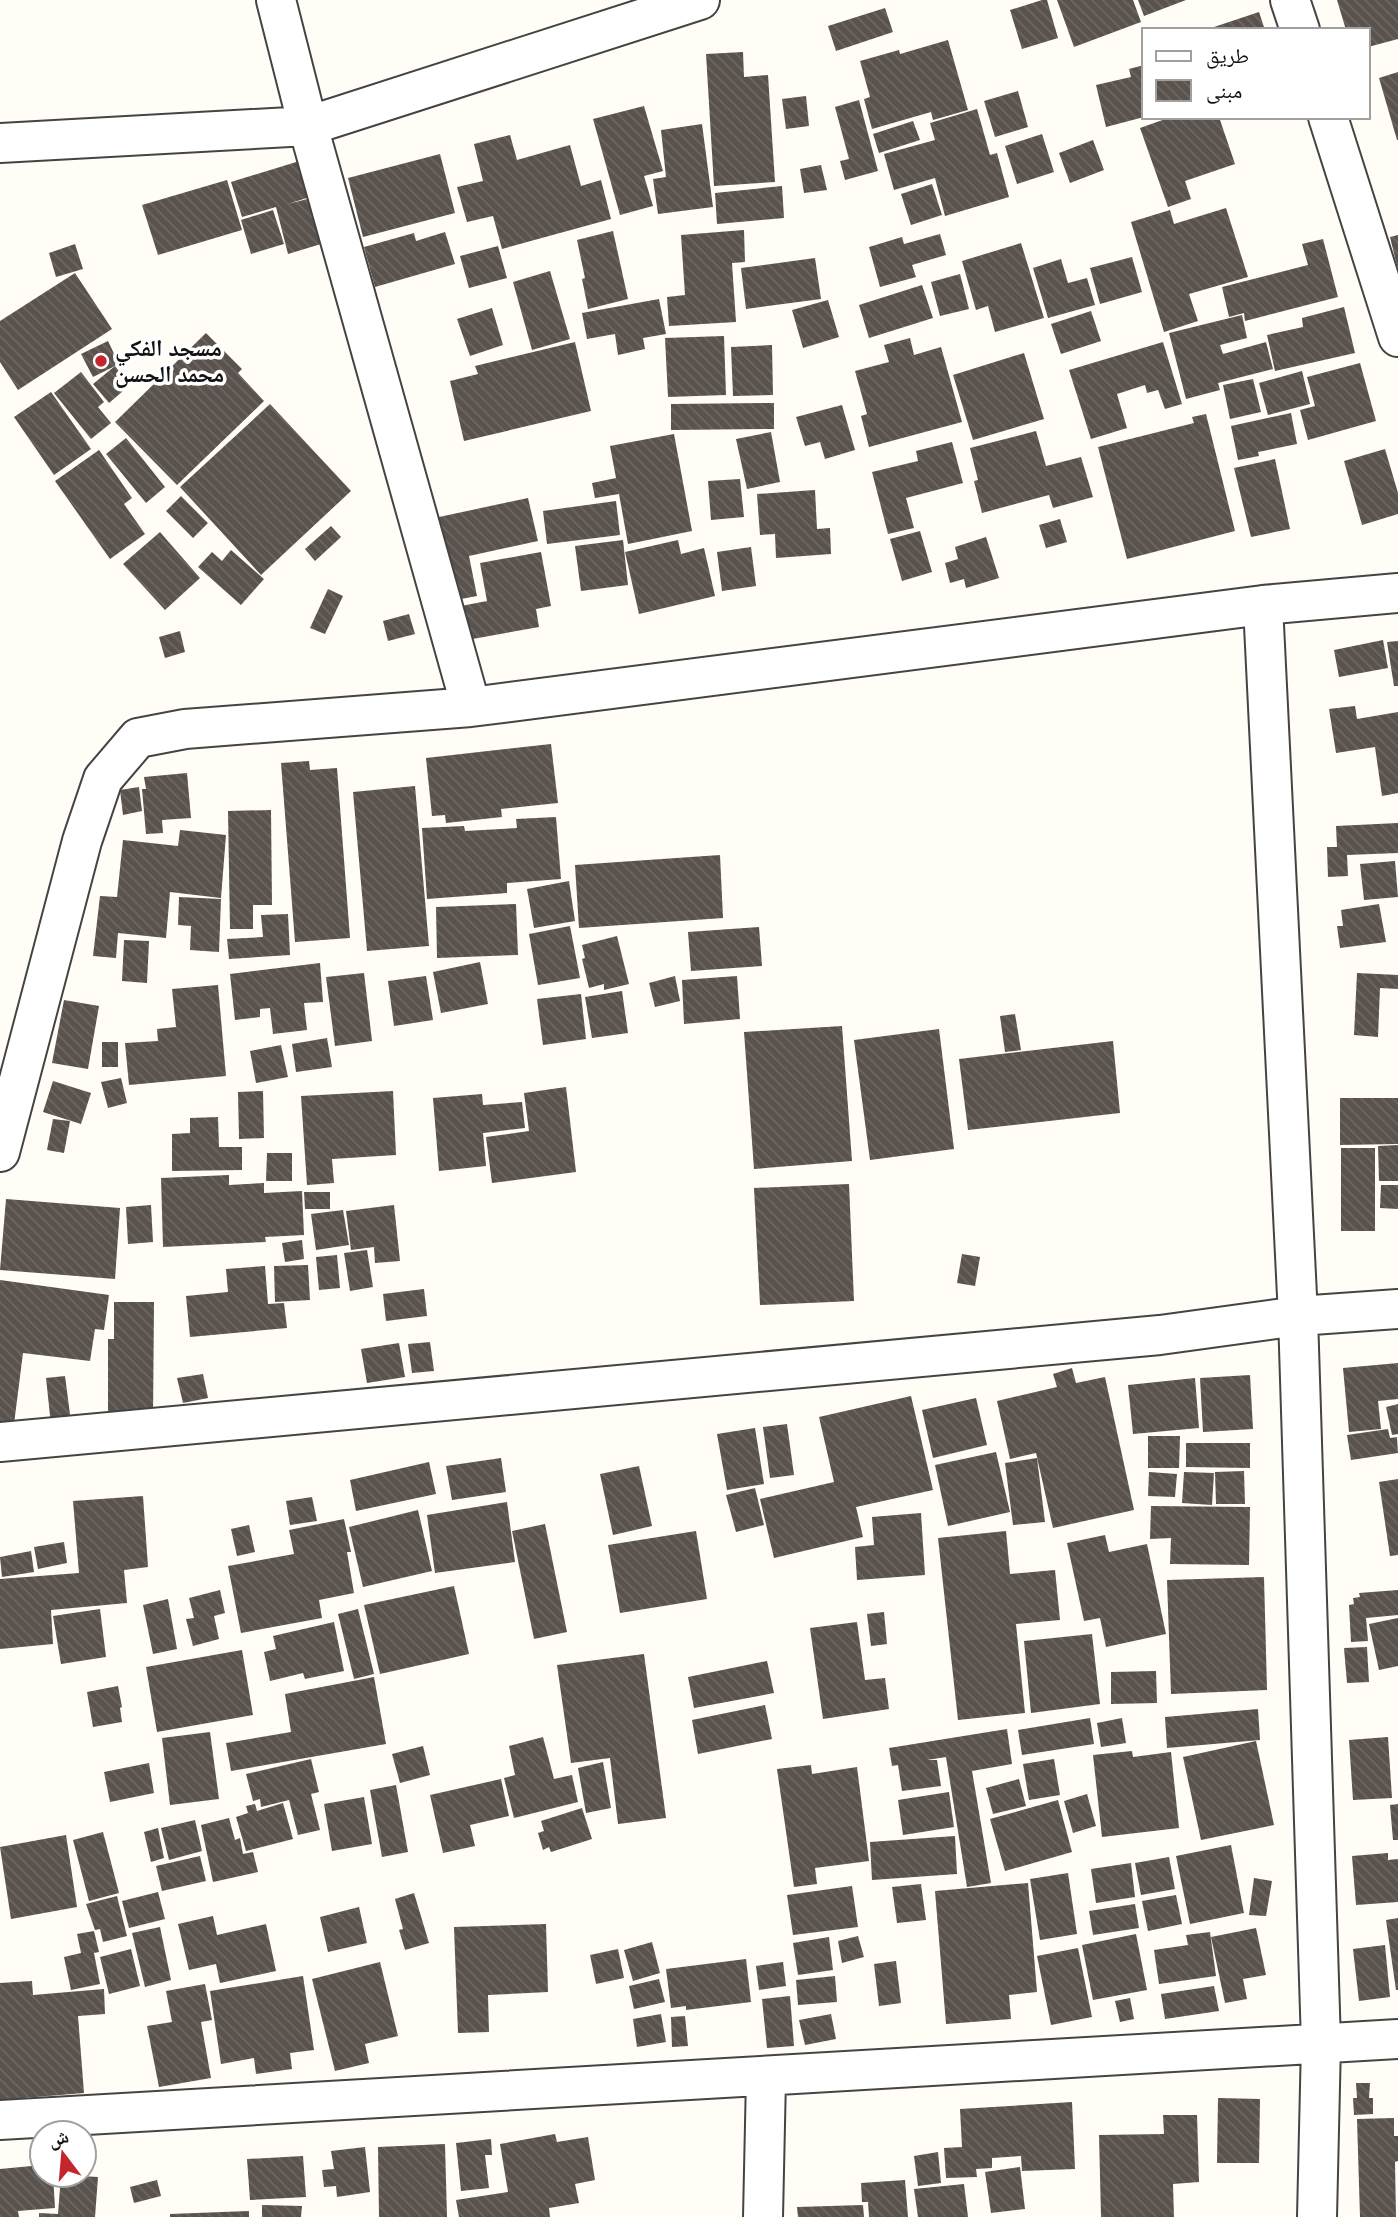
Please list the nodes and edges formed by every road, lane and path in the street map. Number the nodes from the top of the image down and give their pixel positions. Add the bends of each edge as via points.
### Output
1 (276, 0) edge
2 (700, 0) edge
3 (1290, 0) edge
4 (1299, 28) edge
5 (1329, 119) edge
6 (308, 126) junction
7 (0, 143) edge
8 (1398, 337) edge
9 (1398, 593) edge
10 (1263, 605) junction
11 (471, 707) junction
12 (0, 1152) edge
13 (1398, 1309) edge
14 (1298, 1317) junction
15 (0, 1442) edge
16 (1398, 2039) edge
17 (1321, 2043) junction
18 (766, 2078) junction
19 (0, 2120) edge
20 (763, 2217) edge
21 (1317, 2217) edge

1 - 6 street
2 - 6 street
3 - 4 street
5 - 8 street
6 - 7 street
6 - 11 street
9 - 10 street
10 - 11 street
10 - 14 street
11 - 12 street via 185,729 138,738 103,779 82,841
13 - 14 street
14 - 15 street via 1146,1337
14 - 17 street
16 - 17 street
17 - 18 street
17 - 21 street
18 - 19 street
18 - 20 street

